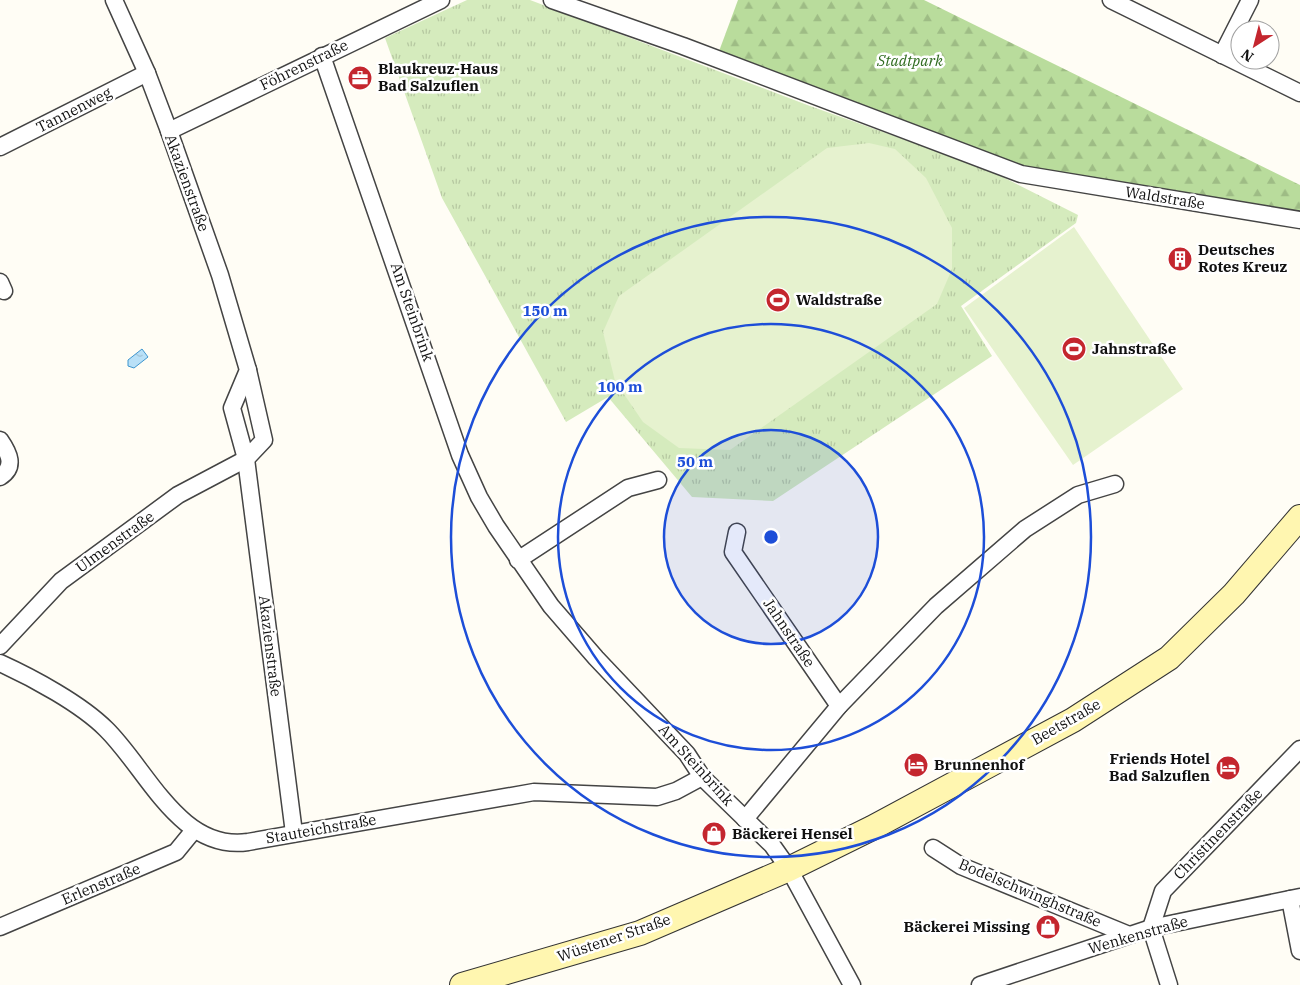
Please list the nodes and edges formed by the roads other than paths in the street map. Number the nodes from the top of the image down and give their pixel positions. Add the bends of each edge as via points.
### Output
1 (114, 0) edge
2 (441, 0) edge
3 (552, 0) edge
4 (1110, 0) edge
5 (1250, 0) edge
6 (1222, 55) junction
7 (322, 56) junction
8 (147, 73) junction
9 (1300, 92) edge
10 (169, 131) junction
11 (0, 147) edge
12 (1300, 220) edge
13 (248, 370) junction
14 (0, 440) edge
15 (246, 458) junction
16 (0, 477) edge
17 (658, 480) dead end
18 (1114, 484) dead end
19 (1300, 517) edge
20 (737, 532) dead end
21 (518, 560) junction
22 (0, 646) edge
23 (0, 663) edge
24 (839, 706) junction
25 (1300, 749) edge
26 (702, 777) junction
27 (745, 819) junction
28 (194, 830) junction
29 (294, 833) junction
30 (933, 848) dead end
31 (789, 868) junction
32 (1295, 898) edge
33 (0, 927) edge
34 (1152, 928) junction
35 (1128, 935) junction
36 (1300, 951) edge
37 (462, 985) edge
38 (852, 985) edge
39 (980, 985) edge
40 (1168, 985) edge

1 - 8 street, Akazienstraße
2 - 7 street, Föhrenstraße
3 - 12 street, Waldstraße via 1021,174
4 - 6 street
5 - 6 street
6 - 9 street
7 - 10 street, Föhrenstraße
7 - 21 street, Am Steinbrink via 460,455 479,497
8 - 10 street, Akazienstraße
8 - 11 street, Tannenweg
10 - 13 street, Akazienstraße via 220,275
13 - 15 street, Akazienstraße via 232,408
13 - 15 street, Akazienstraße via 264,440
14 - 16 street via 10,459 10,467
15 - 22 street, Ulmenstraße via 178,495 61,581
15 - 29 street, Akazienstraße
17 - 21 street via 628,488
18 - 24 street via 1078,495 1025,528 936,606
19 - 31 main road, Beetstraße via 1220,608 1169,658 1149,672 1073,720 872,828
20 - 24 street, Jahnstraße via 733,552
21 - 26 street, Am Steinbrink via 596,658 687,754
23 - 28 street, Stauteichstraße via 90,715 107,730 175,813
24 - 27 street
25 - 34 street, Christinenstraße via 1163,891
26 - 27 street, Am Steinbrink
26 - 29 street, Stauteichstraße via 657,797 534,792
27 - 31 street, Am Steinbrink via 772,845
28 - 29 street, Stauteichstraße via 225,843
28 - 33 street, Erlenstraße via 176,852
30 - 35 street, Bodelschwinghstraße via 961,866
31 - 37 main road, Wüstener Straße via 640,932
31 - 38 street, Am Steinbrink
32 - 34 street, Wenkenstraße
32 - 36 street
34 - 35 street, Wenkenstraße
34 - 40 street
35 - 39 street, Wenkenstraße

